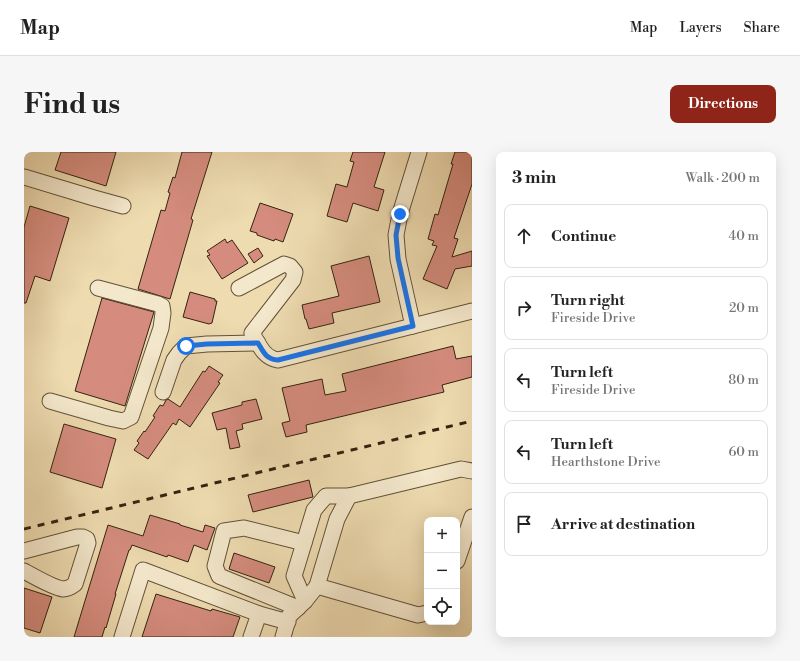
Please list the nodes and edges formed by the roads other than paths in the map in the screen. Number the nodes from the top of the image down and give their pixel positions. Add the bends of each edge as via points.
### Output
1 (419, 152) edge
2 (24, 177) edge
3 (124, 206) dead end
4 (98, 288) dead end
5 (239, 288) dead end
6 (472, 311) edge
7 (413, 326) junction
8 (255, 338) junction
9 (163, 392) dead end
10 (50, 401) dead end
11 (472, 471) edge
12 (349, 496) junction
13 (472, 517) edge
14 (304, 543) junction
15 (24, 551) edge
16 (460, 553) edge
17 (24, 571) edge
18 (317, 586) junction
19 (295, 612) junction
20 (260, 614) junction
21 (424, 614) edge
22 (122, 637) edge
23 (252, 637) edge
24 (283, 637) edge

1 - 7 street via 396,235 398,258
2 - 3 street
4 - 10 street via 162,306 160,328 131,417 123,421
5 - 8 street via 284,264 295,272 293,280
6 - 7 street
7 - 8 street via 278,360 266,356
8 - 9 street via 186,346 174,360
11 - 12 street via 461,469
12 - 14 street via 326,496 314,510
12 - 18 street via 337,519
13 - 16 street
14 - 19 street via 294,576
14 - 19 street via 244,528 224,531 214,566 219,576
15 - 17 street via 77,537 87,539 88,543 75,584 70,588 56,587
18 - 19 street
18 - 21 street via 418,615
19 - 20 street
19 - 24 street
20 - 22 street via 143,570
20 - 23 street

